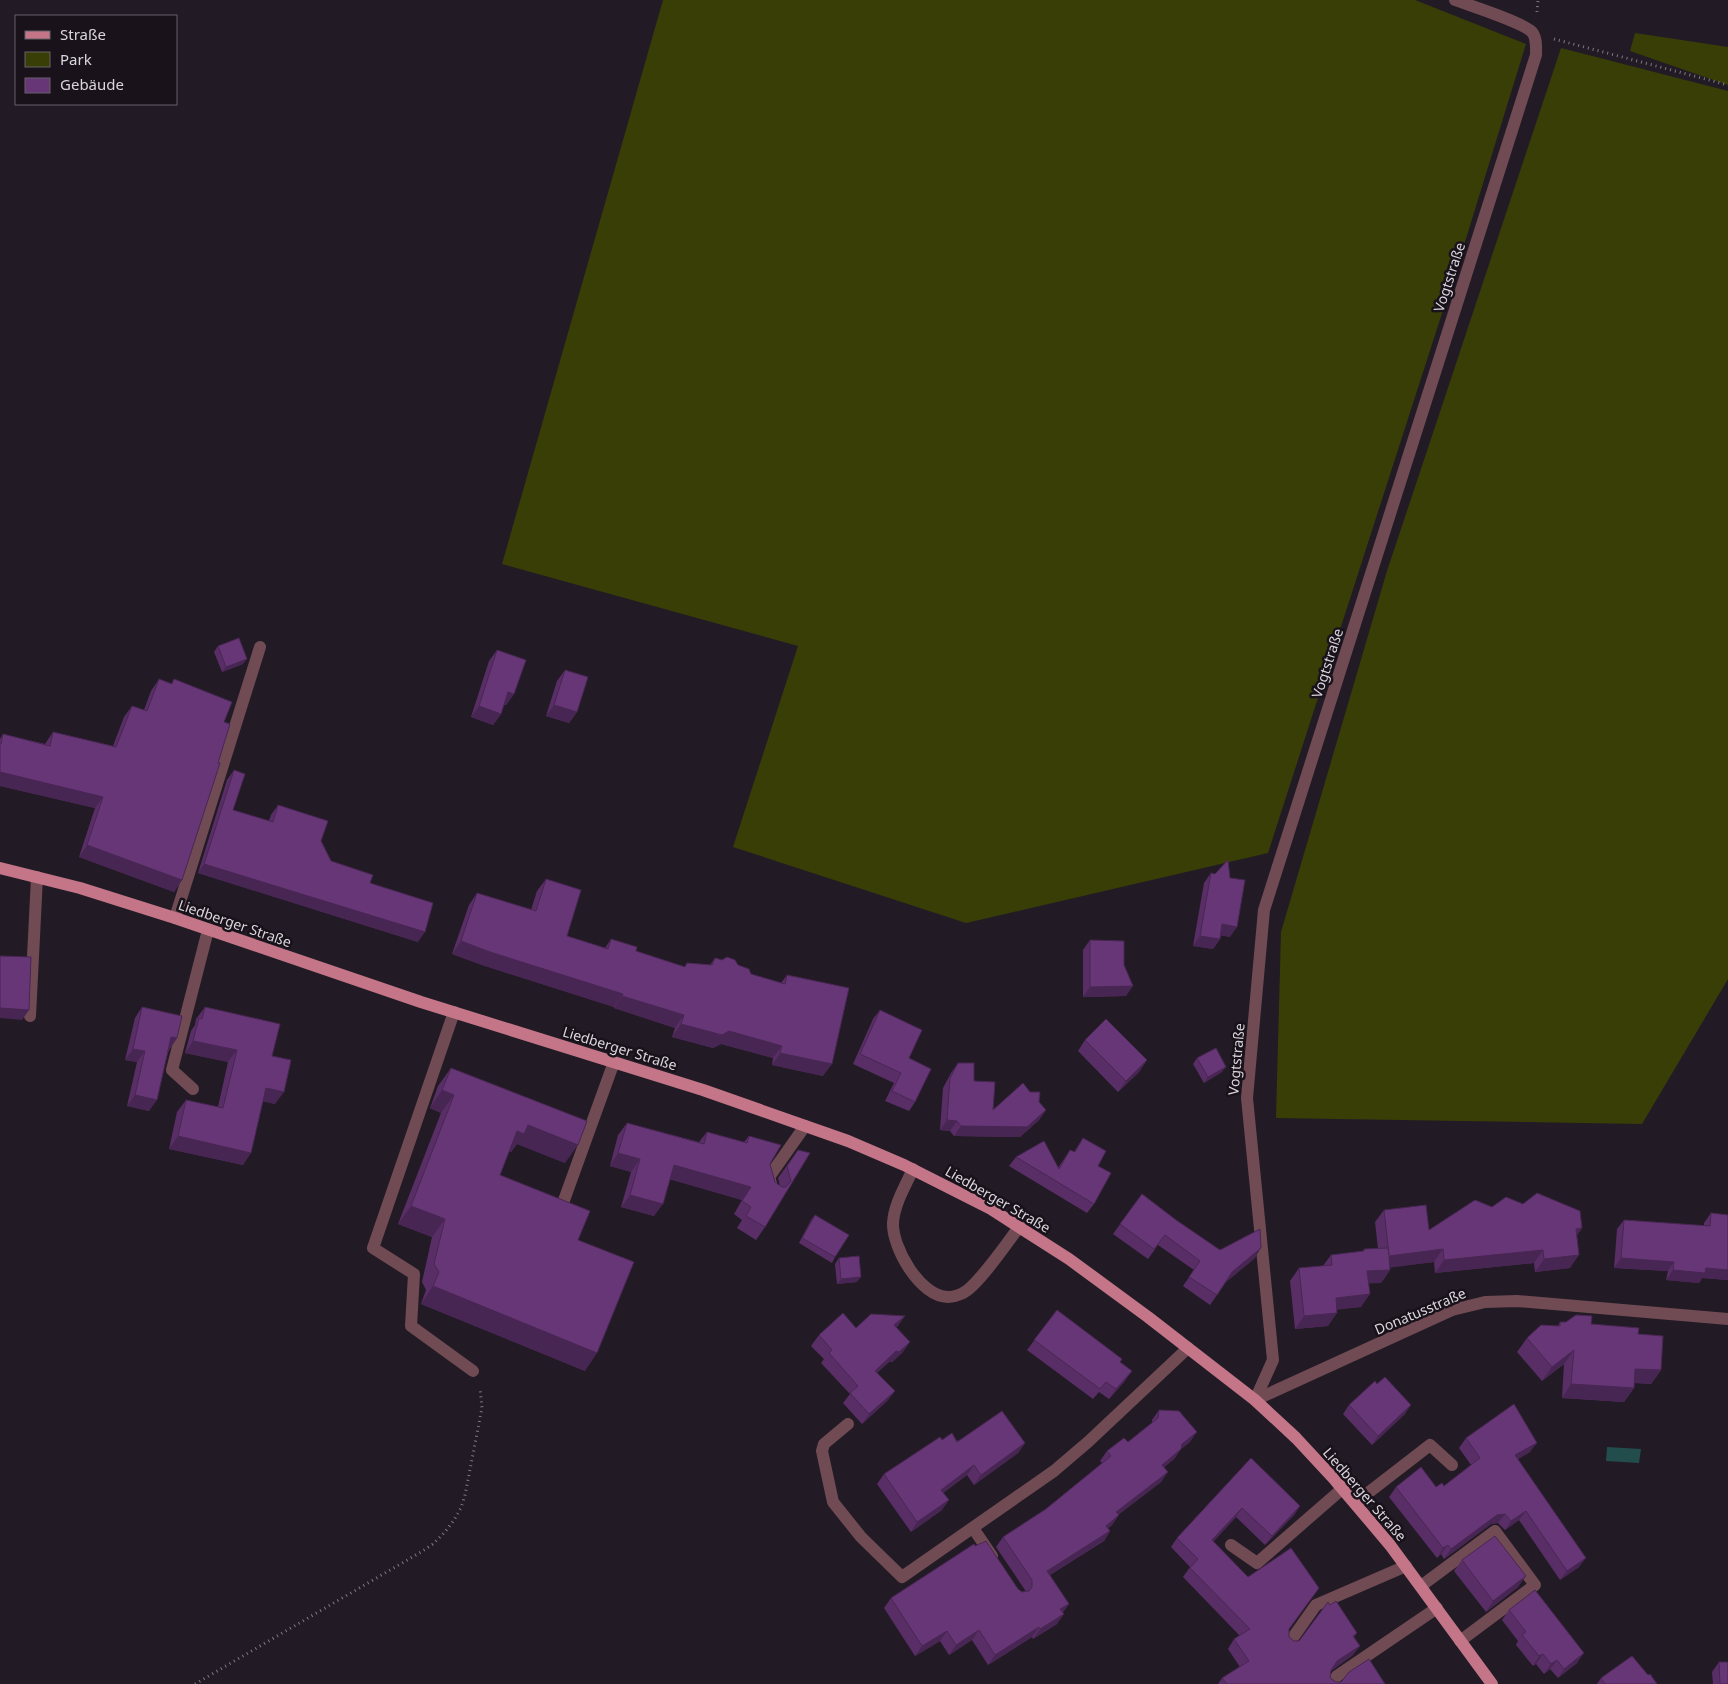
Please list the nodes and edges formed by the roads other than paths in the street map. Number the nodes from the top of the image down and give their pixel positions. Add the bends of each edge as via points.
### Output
1 (1455, 0) edge
2 (260, 647) dead end
3 (0, 868) edge
4 (37, 877) junction
5 (175, 918) junction
6 (208, 930) junction
7 (454, 1012) junction
8 (30, 1016) edge
9 (614, 1062) junction
10 (193, 1089) dead end
11 (805, 1126) junction
12 (913, 1169) junction
13 (774, 1192) edge
14 (563, 1203) edge
15 (1020, 1226) junction
16 (1728, 1318) edge
17 (1188, 1348) junction
18 (473, 1371) road end
19 (1255, 1400) junction
20 (848, 1424) dead end
21 (1452, 1465) dead end
22 (1342, 1489) junction
23 (1355, 1504) junction
24 (973, 1528) junction
25 (1231, 1545) dead end
26 (1406, 1566) junction
27 (1001, 1569) edge
28 (1421, 1586) junction
29 (1437, 1608) junction
30 (1460, 1641) junction
31 (1289, 1643) edge
32 (1331, 1684) edge
33 (1492, 1684) edge

1 - 19 street, Vogtstraße via 1516,23 1534,34 1536,48 1264,910 1247,1098 1273,1360
2 - 5 street
3 - 4 main road, Liedberger Straße
4 - 5 main road, Liedberger Straße
4 - 8 street
5 - 6 main road, Liedberger Straße
6 - 7 main road, Liedberger Straße
6 - 10 street via 172,1070
7 - 9 main road, Liedberger Straße
7 - 18 street via 373,1248 414,1274 412,1326
9 - 11 main road, Liedberger Straße
9 - 14 street
11 - 12 main road, Liedberger Straße
11 - 13 street via 769,1177
12 - 15 main road, Liedberger Straße
12 - 15 street via 898,1202 893,1223 897,1243 910,1272 932,1291 949,1297 966,1292
15 - 17 main road, Liedberger Straße
16 - 19 street, Donatusstraße via 1518,1301 1485,1302 1452,1310
17 - 19 main road, Liedberger Straße
17 - 24 street via 1071,1457
19 - 22 main road, Liedberger Straße via 1296,1438
20 - 24 street via 824,1444 822,1451 833,1502 861,1537 902,1577
21 - 23 street via 1430,1445
22 - 23 main road, Liedberger Straße
22 - 25 street via 1257,1563
23 - 26 main road, Liedberger Straße
24 - 27 street
26 - 28 main road, Liedberger Straße
26 - 31 street via 1316,1605
28 - 29 main road, Liedberger Straße
28 - 30 street via 1495,1531 1535,1585
29 - 30 main road, Liedberger Straße
29 - 32 street
30 - 33 main road, Liedberger Straße

